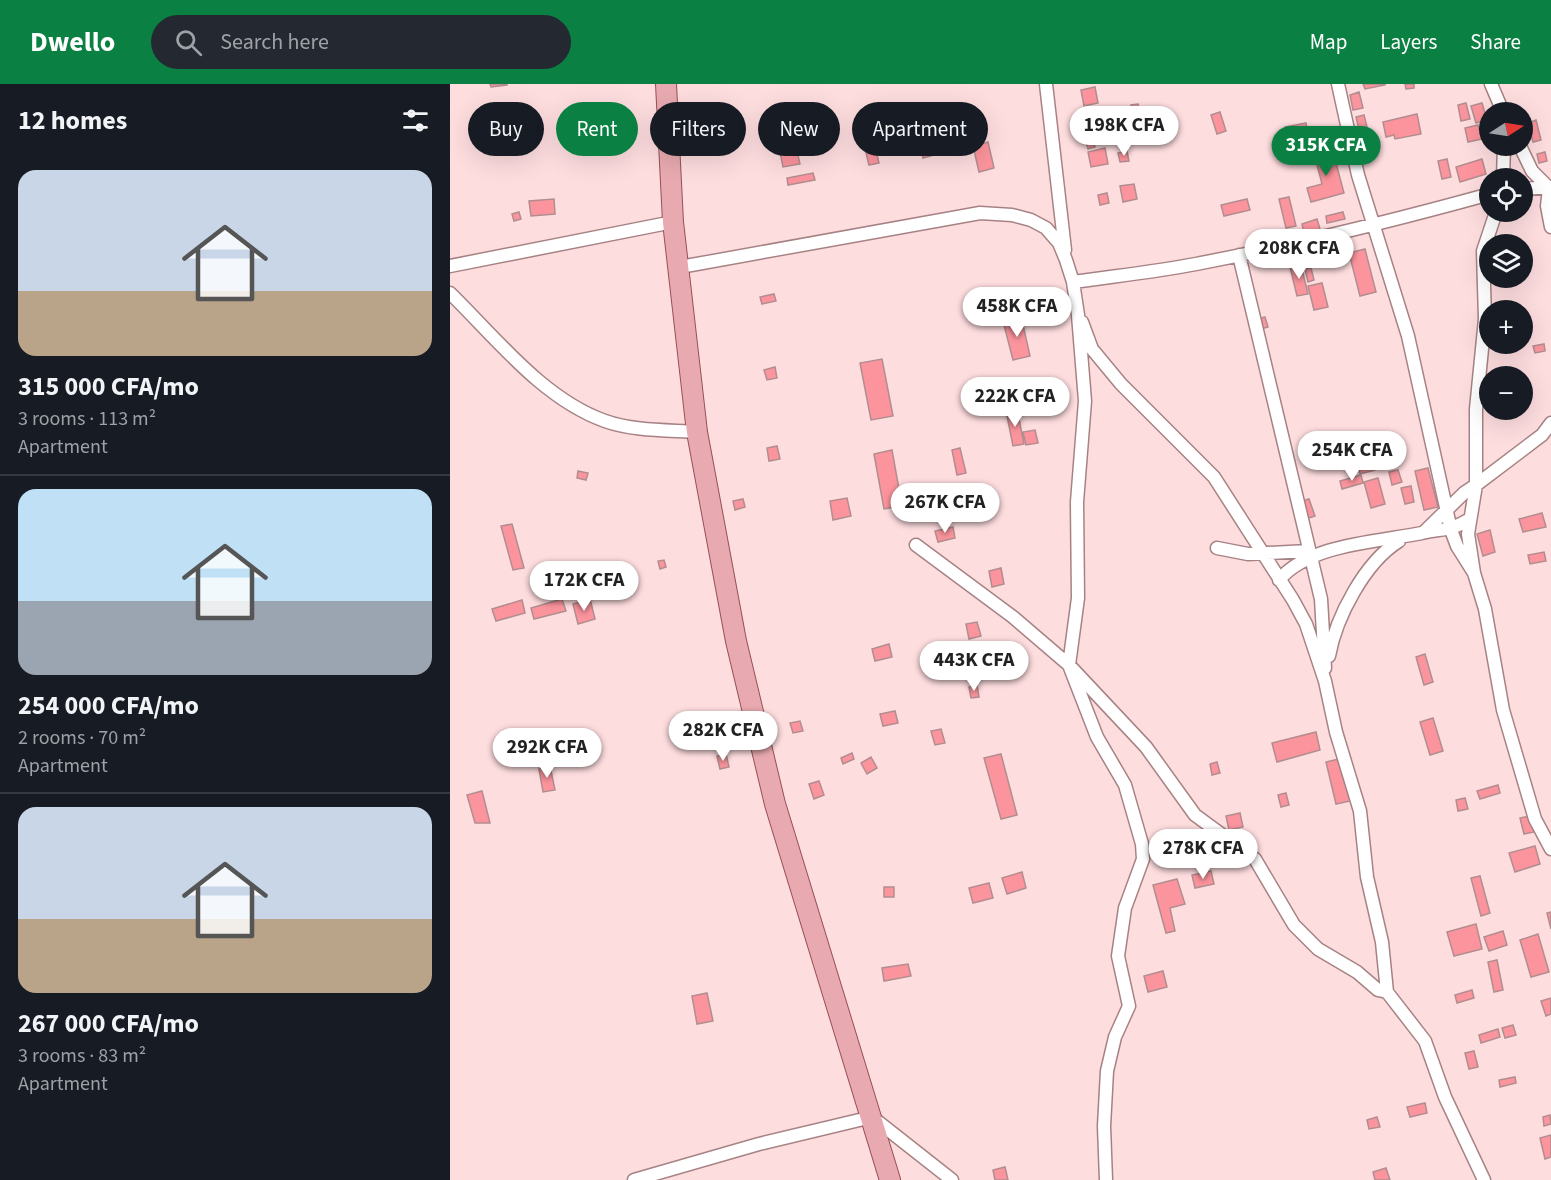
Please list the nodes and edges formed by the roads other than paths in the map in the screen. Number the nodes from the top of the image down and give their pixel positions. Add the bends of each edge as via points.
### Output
1 (666, 84) edge
2 (1046, 84) edge
3 (1338, 84) edge
4 (1525, 156) edge
5 (1550, 188) edge
6 (1533, 189) edge
7 (1479, 197) edge
8 (673, 222) junction
9 (1493, 222) edge
10 (1375, 226) junction
11 (1551, 227) edge
12 (1239, 255) junction
13 (1066, 260) junction
14 (450, 266) edge
15 (680, 267) junction
16 (1073, 282) junction
17 (450, 293) edge
18 (1078, 315) junction
19 (1551, 423) edge
20 (697, 432) junction
21 (1476, 485) junction
22 (1448, 510) junction
23 (1470, 519) junction
24 (1451, 530) junction
25 (1424, 532) junction
26 (1404, 537) junction
27 (916, 545) dead end
28 (1217, 548) dead end
29 (1262, 553) junction
30 (1309, 553) junction
31 (1474, 573) junction
32 (1279, 580) junction
33 (1069, 665) junction
34 (1325, 681) junction
35 (1551, 849) edge
36 (1387, 992) junction
37 (872, 1117) junction
38 (634, 1180) edge
39 (890, 1180) edge
40 (952, 1180) edge
41 (1106, 1180) edge
42 (1484, 1180) edge

1 - 8 main road
2 - 13 street
3 - 10 street via 1358,175
4 - 5 street via 1532,171
5 - 6 street
5 - 11 street via 1547,206
7 - 10 street
8 - 14 street
8 - 15 main road
9 - 21 street via 1483,251 1485,320 1476,409
10 - 12 street
10 - 22 street via 1408,336
12 - 16 street
12 - 30 street
13 - 15 street via 1059,243 1031,219 980,213
13 - 16 street
15 - 20 main road
16 - 18 street
17 - 20 street via 533,374 571,404 606,422
18 - 29 street via 1092,349 1138,403 1207,467
18 - 33 street via 1085,401 1077,502 1078,598
19 - 21 street via 1542,435
20 - 37 main road via 736,641 767,774
21 - 22 street
21 - 23 street
22 - 24 street
22 - 25 street
23 - 24 street
23 - 31 street via 1468,534
24 - 25 street
24 - 31 street
25 - 26 street
26 - 30 street
26 - 34 street via 1385,549 1365,574 1336,631
27 - 33 street via 1013,617
28 - 29 street
29 - 30 street
29 - 32 street
30 - 32 street
30 - 34 street via 1324,624
31 - 35 street via 1483,599 1503,710 1535,819
32 - 34 street via 1305,624
33 - 36 street via 1146,747 1195,815 1255,859 1294,925 1318,949 1357,972 1378,990
33 - 41 street via 1097,737 1125,785 1142,844 1143,859 1125,908 1118,956 1129,1006 1115,1037 1107,1071
34 - 36 street via 1360,811
36 - 42 street via 1425,1041 1445,1097
37 - 38 street
37 - 39 main road
37 - 40 street

